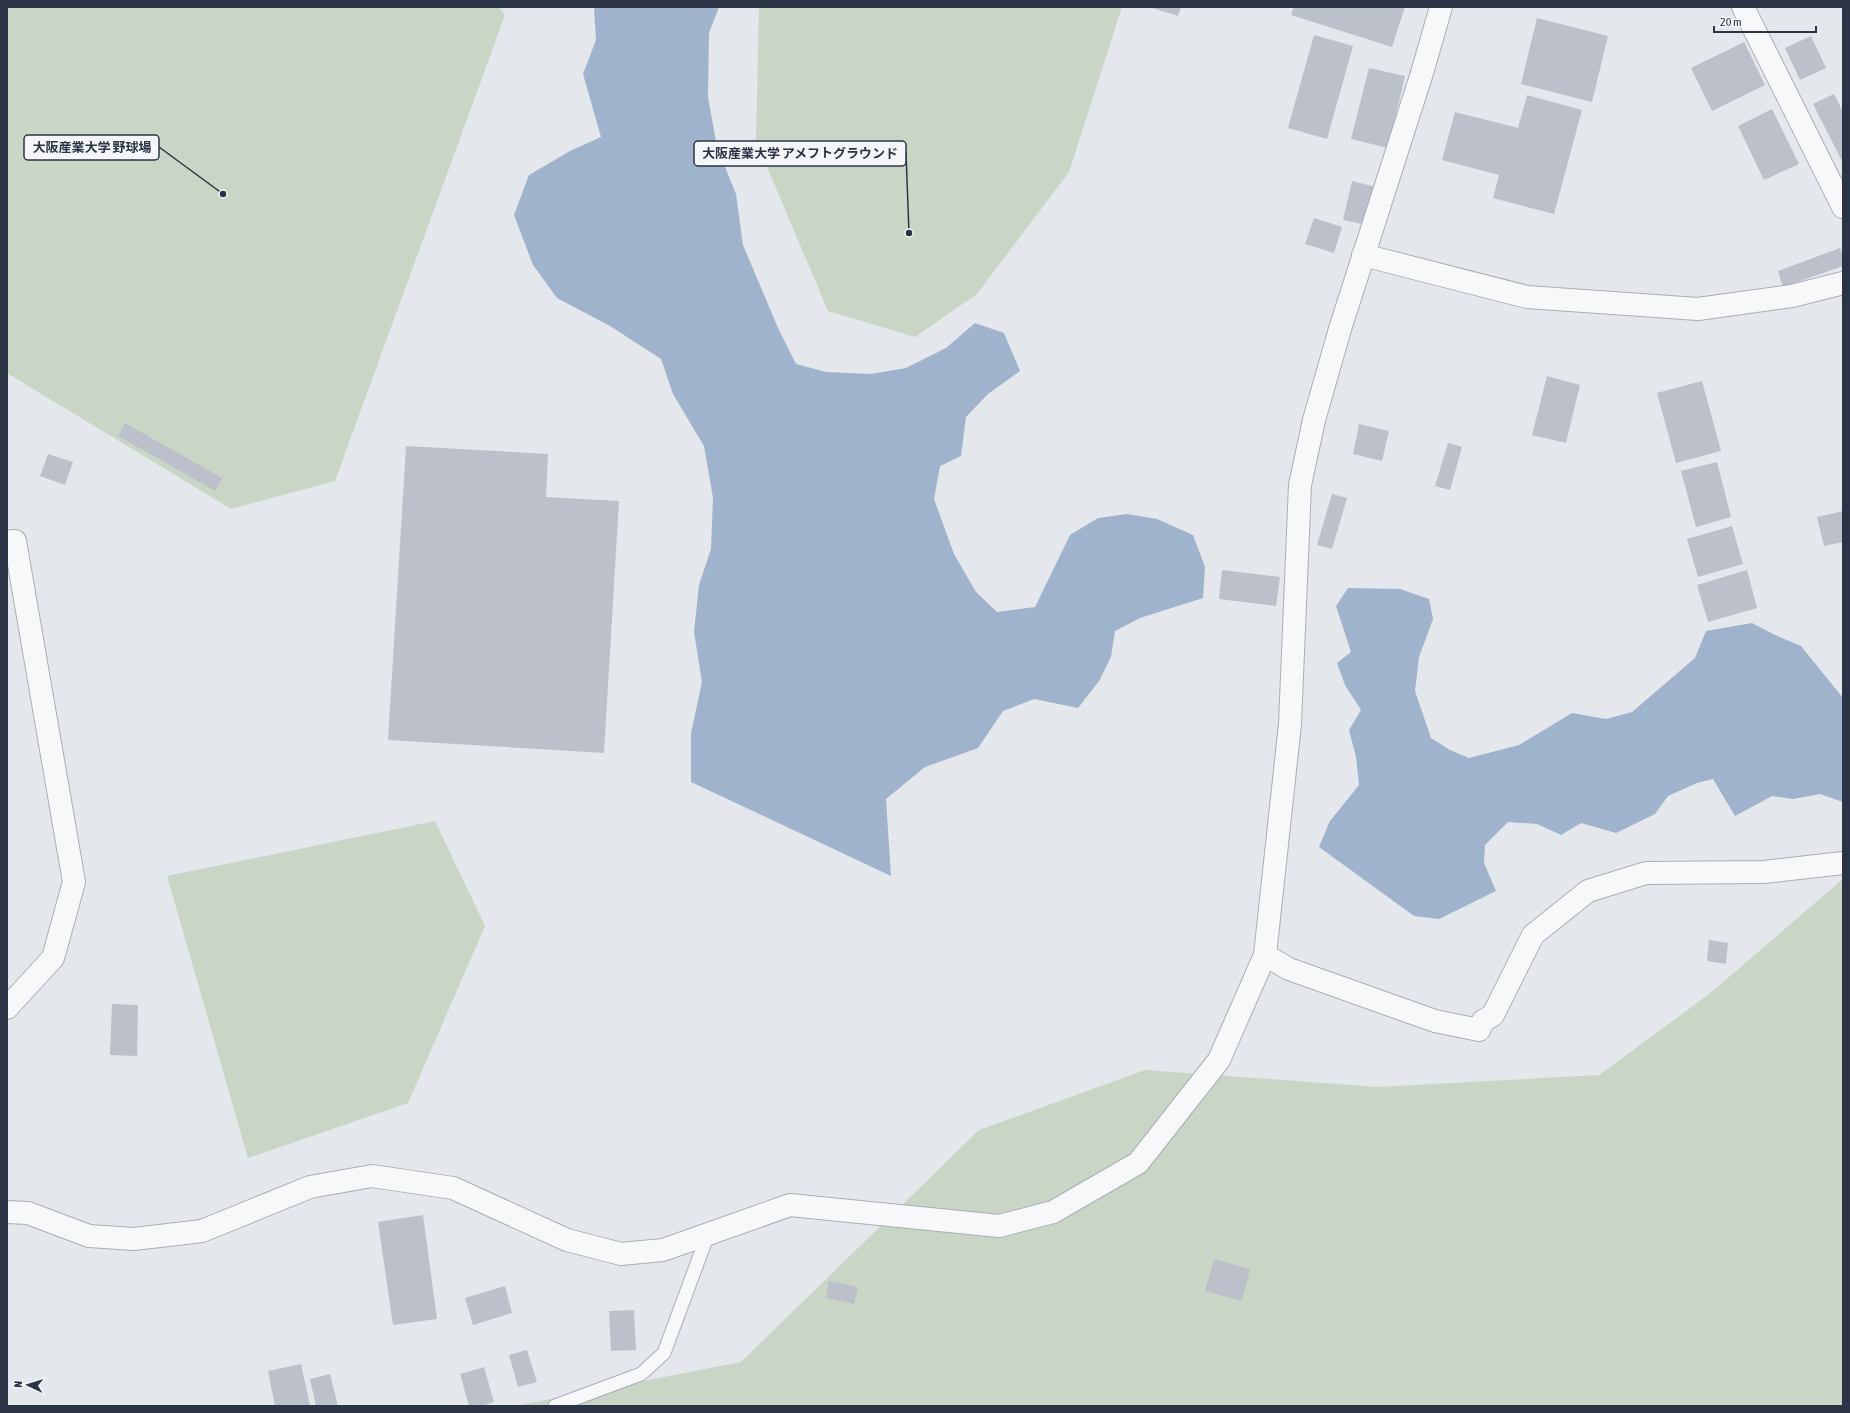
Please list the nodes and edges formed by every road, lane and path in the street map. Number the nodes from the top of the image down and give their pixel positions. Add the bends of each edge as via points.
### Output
1 (1441, 7) edge
2 (1743, 7) edge
3 (1843, 207) edge
4 (1363, 255) junction
5 (1843, 283) edge
6 (7, 542) edge
7 (1843, 863) edge
8 (1266, 955) junction
9 (7, 1008) edge
10 (7, 1212) edge
11 (708, 1234) junction
12 (555, 1406) edge

1 - 4 street
2 - 3 street
4 - 5 street via 1527,297 1698,309 1792,296
4 - 8 street via 1314,420 1300,485 1290,724
6 - 9 street via 15,541 74,882 53,958
7 - 8 street via 1764,872 1646,873 1588,891 1534,936 1493,1015 1483,1021 1479,1030 1435,1021 1289,969
8 - 11 street via 1218,1060 1138,1163 1053,1212 999,1226 790,1205
10 - 11 street via 28,1212 89,1236 134,1239 202,1231 310,1187 372,1176 453,1188 567,1240 621,1254 663,1250
11 - 12 lane via 664,1353 641,1374

